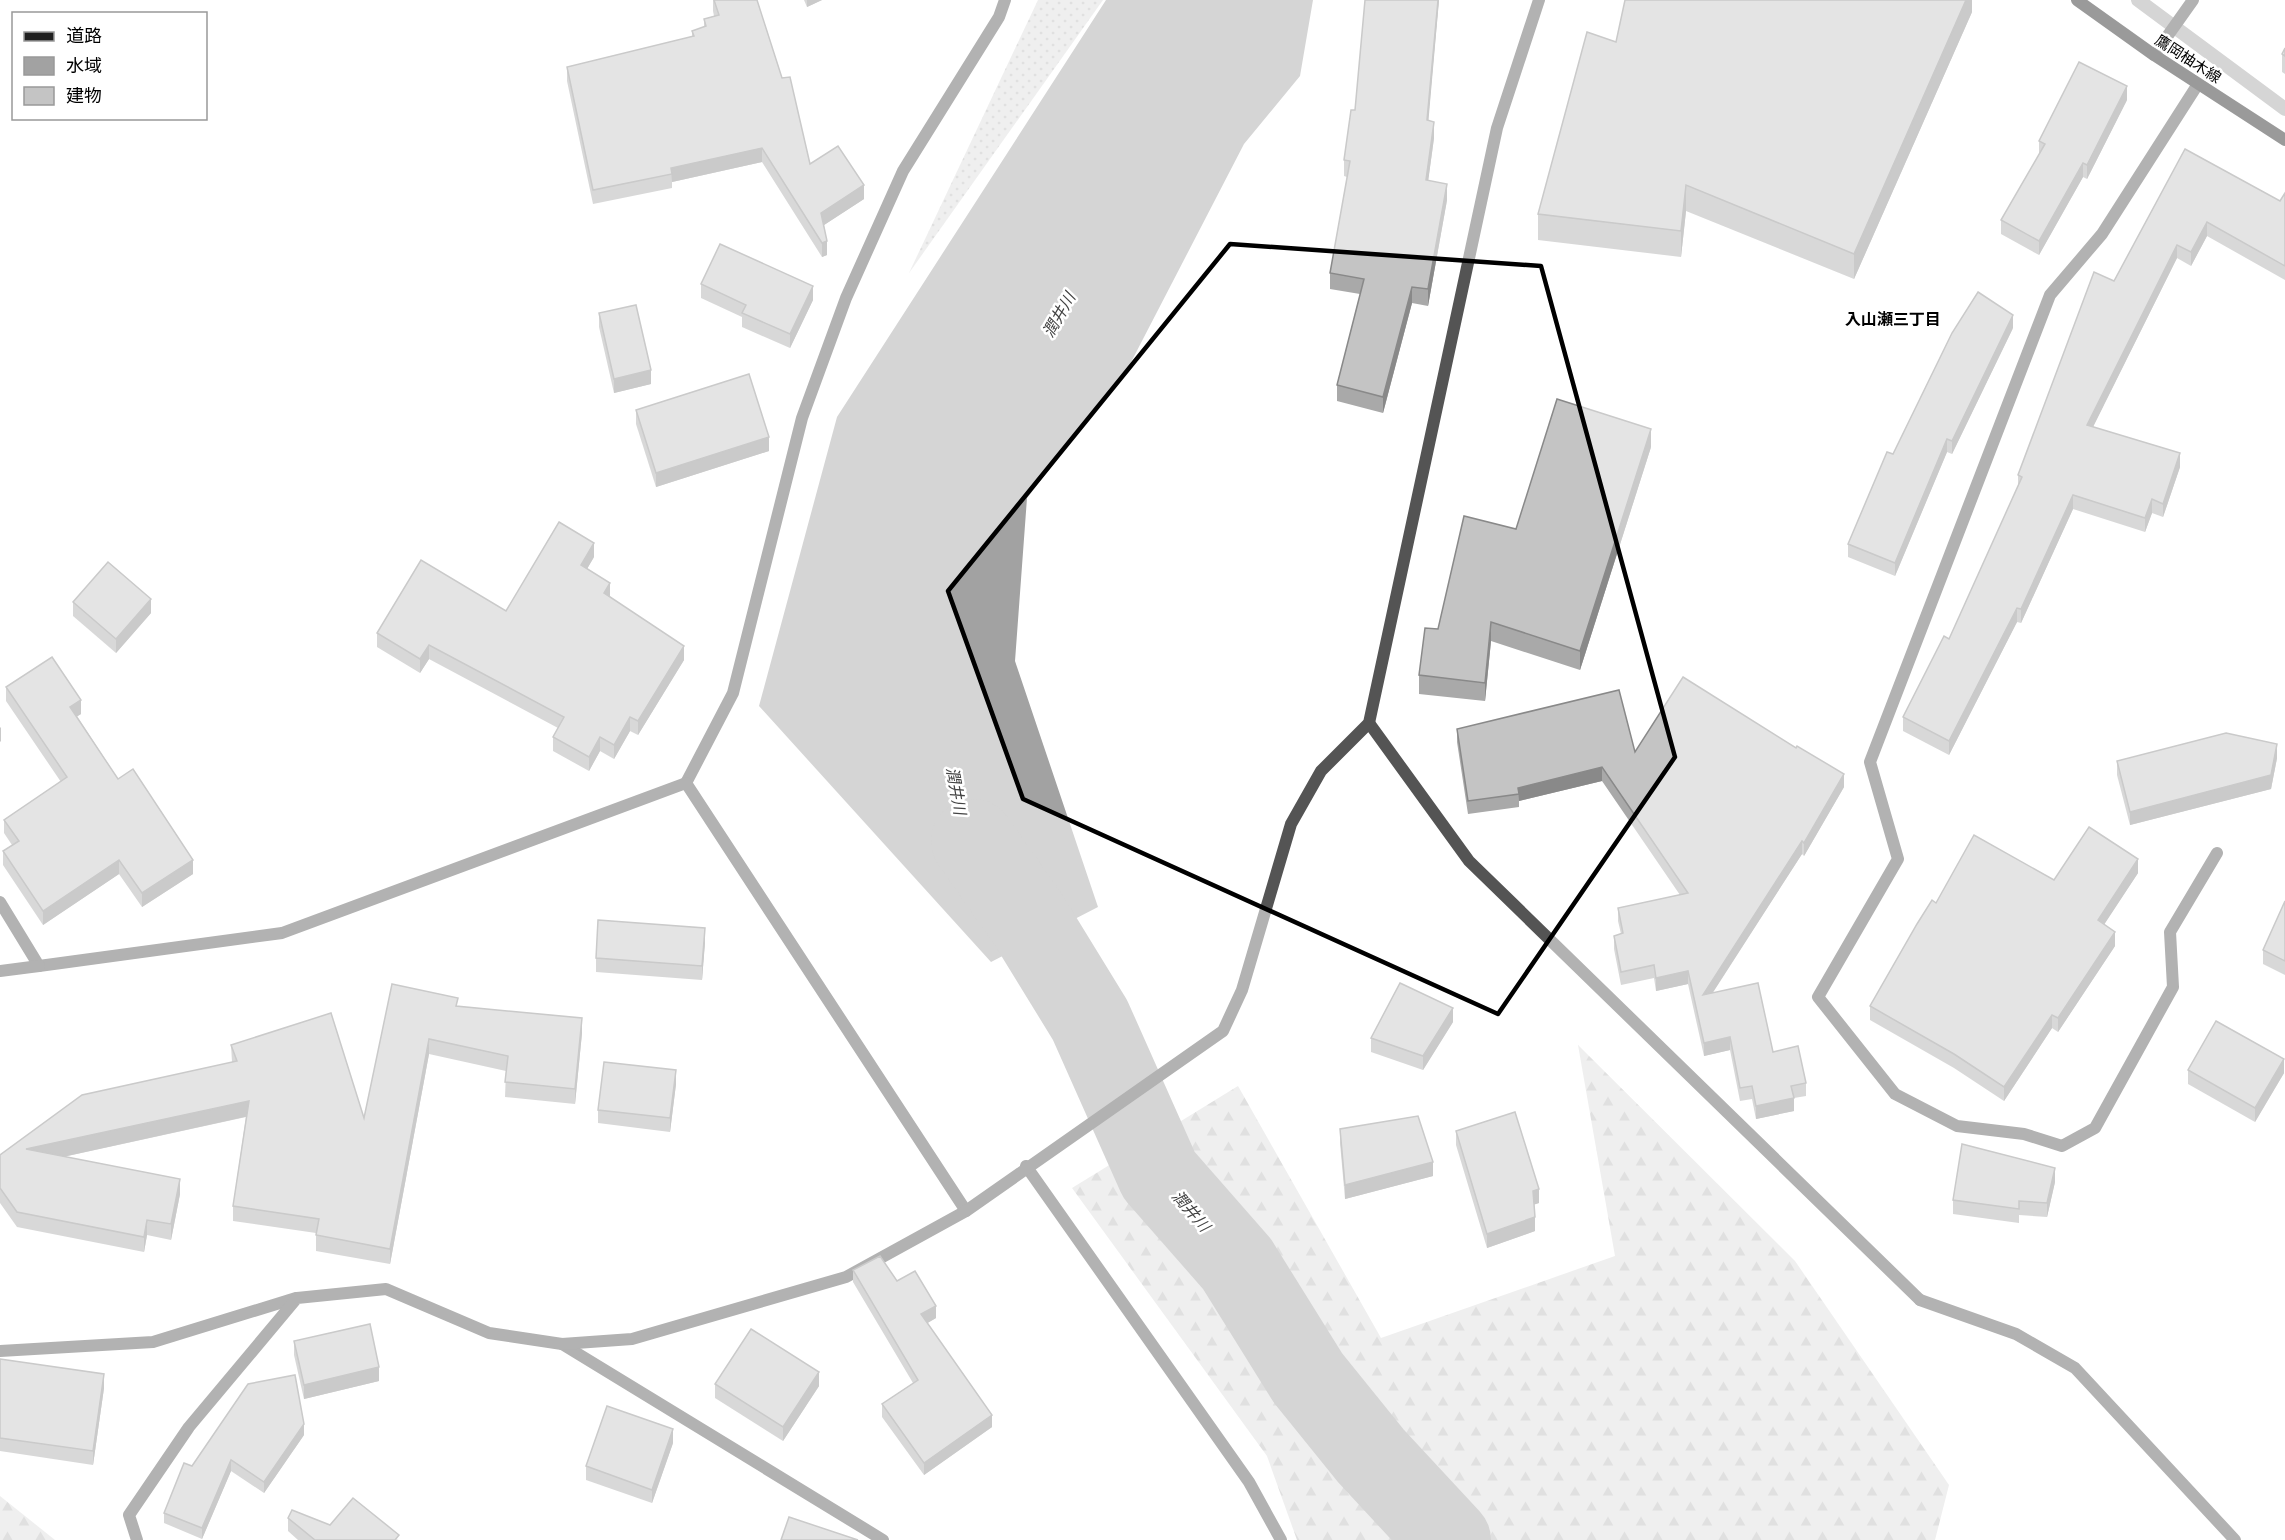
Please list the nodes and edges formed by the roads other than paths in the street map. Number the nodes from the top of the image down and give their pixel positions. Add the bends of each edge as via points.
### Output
1 (1005, 0) edge
2 (1539, 0) edge
3 (2077, 0) edge
4 (2193, 0) edge
5 (2154, 55) junction
6 (2198, 84) junction
7 (2285, 140) edge
8 (1369, 723) junction
9 (686, 783) junction
10 (2217, 853) dead end
11 (0, 902) edge
12 (39, 966) junction
13 (0, 970) edge
14 (1026, 1166) junction
15 (966, 1211) junction
16 (297, 1298) junction
17 (562, 1344) junction
18 (0, 1351) edge
19 (137, 1540) edge
20 (883, 1540) edge
21 (1281, 1540) edge
22 (2235, 1540) edge

1 - 9 street via 999,17 903,171 846,298 802,418 733,693
2 - 8 street via 1497,128
3 - 5 main road, 鷹岡柚木線
4 - 5 street
5 - 6 main road, 鷹岡柚木線
6 - 7 main road, 鷹岡柚木線
6 - 10 street via 2102,234 2050,295 1870,762 1898,859 1818,997 1895,1094 1957,1126 2024,1134 2062,1146 2095,1128 2173,987 2170,932
8 - 14 street via 1321,771 1291,824 1242,990 1223,1031
8 - 22 street via 1469,861 1920,1300 2016,1334 2074,1368
9 - 12 street via 282,933
9 - 15 street
11 - 12 street
12 - 13 street
14 - 15 street
14 - 21 street via 1249,1482
15 - 17 street via 846,1277 632,1339
16 - 17 street via 386,1289 489,1333
16 - 18 street via 153,1342
16 - 19 street via 189,1427 129,1515
17 - 20 street

